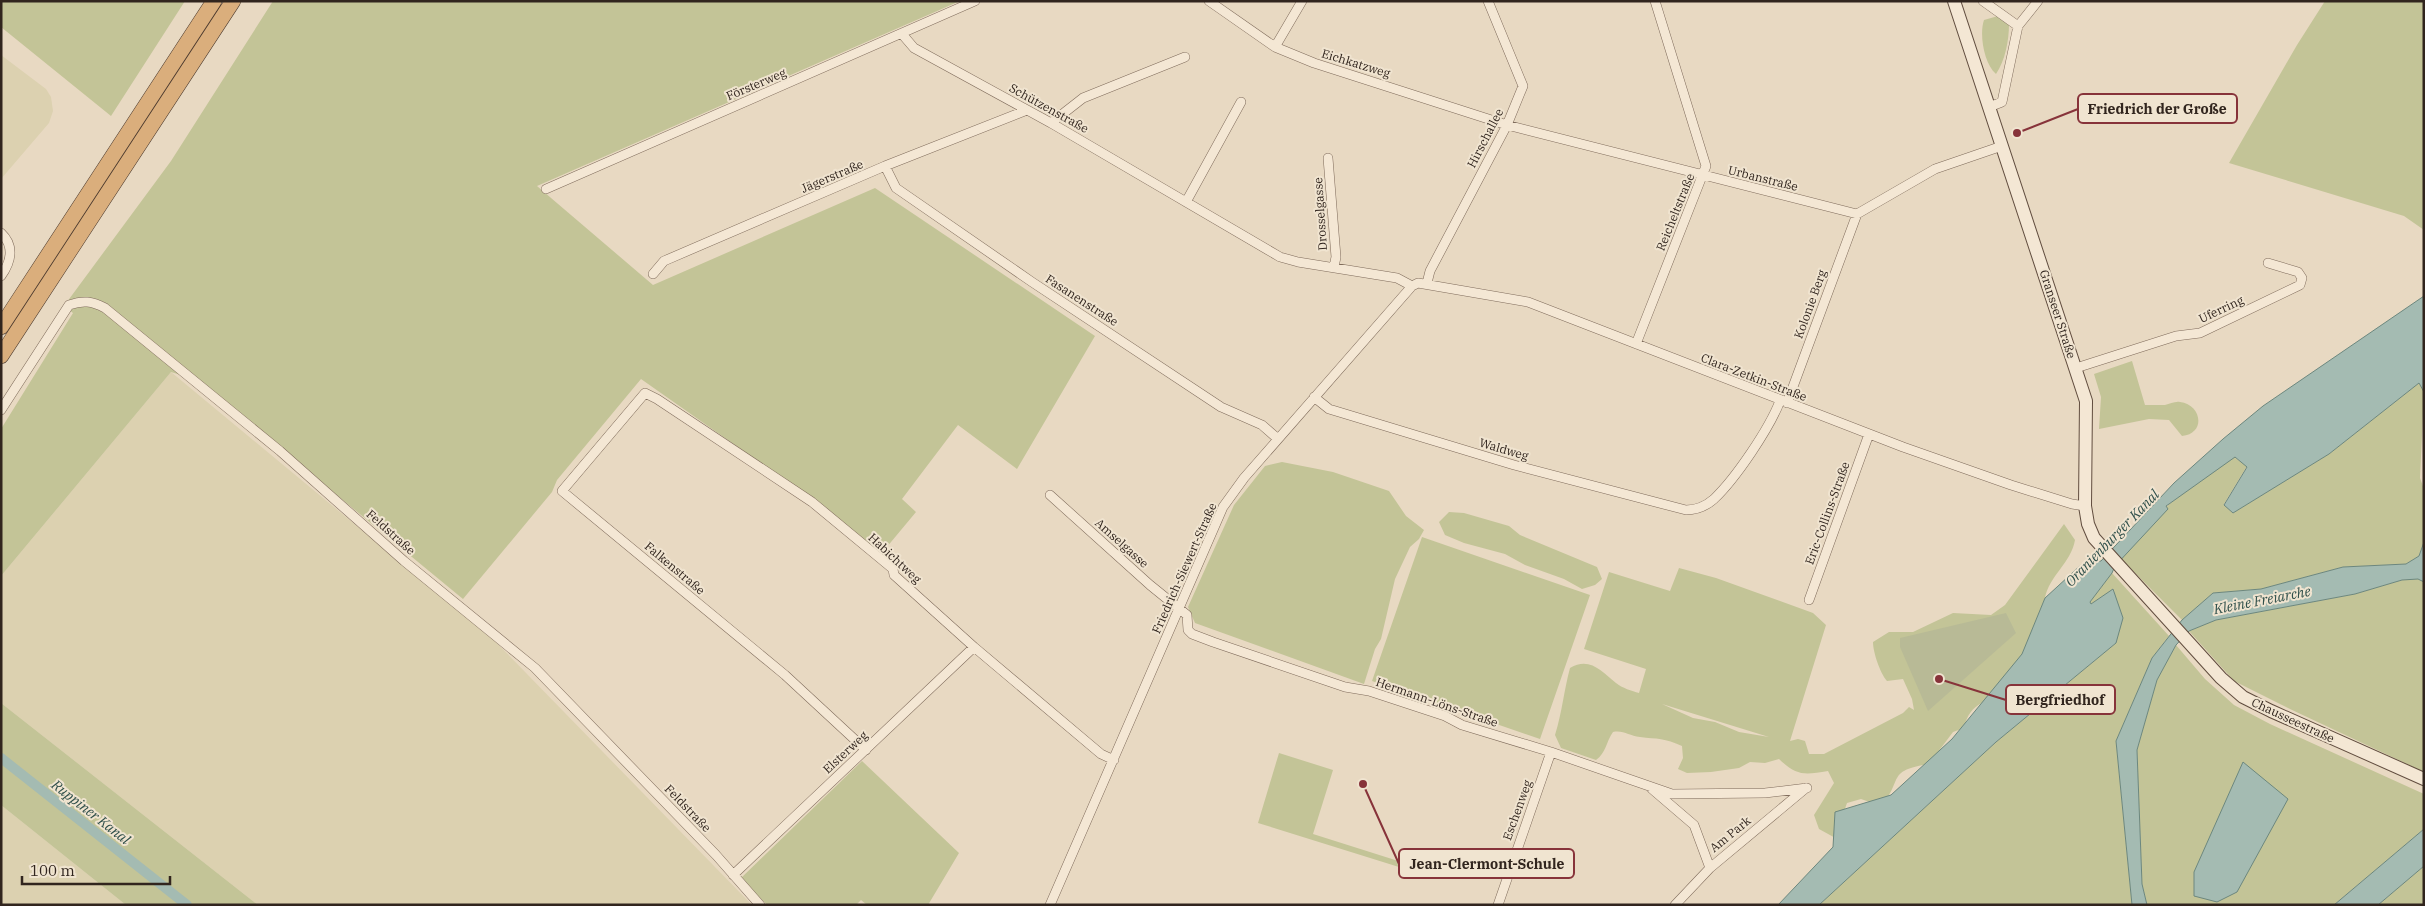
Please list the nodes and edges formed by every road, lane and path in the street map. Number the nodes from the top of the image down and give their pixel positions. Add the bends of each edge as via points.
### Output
1 (214, 1) edge
2 (233, 1) edge
3 (975, 1) edge
4 (1209, 1) edge
5 (1302, 1) edge
6 (1488, 1) edge
7 (1655, 1) edge
8 (1954, 1) edge
9 (1983, 1) edge
10 (2038, 1) edge
11 (2018, 26) junction
12 (902, 34) junction
13 (1275, 46) junction
14 (1185, 57) dead end
15 (1241, 102) dead end
16 (1989, 107) junction
17 (1027, 110) junction
18 (1051, 123) junction
19 (1507, 125) junction
20 (2002, 146) junction
21 (1328, 158) dead end
22 (885, 166) junction
23 (1702, 176) junction
24 (546, 188) dead end
25 (1186, 202) junction
26 (1857, 214) junction
27 (1, 233) edge
28 (2268, 263) dead end
29 (1334, 267) junction
30 (653, 274) dead end
31 (1, 276) edge
32 (1427, 283) junction
33 (1412, 286) junction
34 (1, 327) edge
35 (1636, 344) junction
36 (1, 356) edge
37 (2076, 368) junction
38 (645, 394) joint
39 (1314, 397) junction
40 (1784, 402) junction
41 (1, 410) edge
42 (1869, 434) junction
43 (1278, 439) junction
44 (1050, 496) dead end
45 (2085, 506) junction
46 (1691, 510) joint
47 (1809, 600) dead end
48 (1179, 608) junction
49 (2163, 615) joint
50 (974, 647) junction
51 (866, 750) junction
52 (1551, 752) junction
53 (1114, 760) junction
54 (2424, 779) edge
55 (1648, 785) junction
56 (1807, 788) joint
57 (1710, 868) junction
58 (733, 875) junction
59 (760, 905) edge
60 (1050, 905) edge
61 (1498, 905) edge
62 (1675, 905) edge

1 - 34 highway
2 - 36 highway
3 - 12 street, Försterweg
4 - 13 street, Eichkatzweg
5 - 13 street
6 - 19 street, Hirschallee via 1523,86
7 - 23 street, Reicheltstraße via 1706,166
8 - 16 main road, Granseer Straße
9 - 11 street
10 - 11 street
11 - 16 street via 2002,102
12 - 17 street, Schützenstraße via 914,48
12 - 24 street, Försterweg
13 - 19 street, Eichkatzweg via 1314,64
14 - 18 street via 1083,98
15 - 25 street
16 - 20 main road, Granseer Straße
17 - 18 street, Schützenstraße
17 - 22 street, Jägerstraße
18 - 25 street, Schützenstraße
19 - 23 street, Urbanstraße
19 - 32 street, Hirschallee
20 - 26 street via 1936,169
20 - 37 main road, Granseer Straße
21 - 29 street, Drosselgasse via 1336,257
22 - 30 street, Jägerstraße via 664,262
22 - 43 street, Fasanenstraße via 896,188 1221,407 1262,425
23 - 26 street, Urbanstraße
23 - 35 street, Reicheltstraße
25 - 29 street, Schützenstraße via 1280,256
26 - 40 street, Kolonie Berg
27 - 31 street via 10,250 8,266
28 - 37 street, Uferring via 2298,272 2302,278 2300,285 2200,333 2176,336
29 - 33 street, Schützenstraße via 1397,278
32 - 33 street, Clara-Zetkin-Straße
32 - 35 street, Clara-Zetkin-Straße via 1528,302
33 - 39 street, Friedrich-Siewert-Straße
35 - 40 street, Clara-Zetkin-Straße
37 - 45 main road, Granseer Straße via 2088,414
38 - 50 street, Habichtweg via 812,502 893,570 894,575
38 - 51 street, Falkenstraße via 562,491 785,676
39 - 43 street, Friedrich-Siewert-Straße
39 - 46 street, Waldweg via 1329,409 1504,462 1679,510
40 - 42 street, Clara-Zetkin-Straße
40 - 46 street, Kolonie Berg via 1733,477 1713,499
41 - 58 street, Feldstraße via 69,305 81,301 94,302 105,308 280,451 404,561 535,668
42 - 45 street, Clara-Zetkin-Straße via 2011,485
42 - 47 street, Eric-Collins-Straße
43 - 48 street, Friedrich-Siewert-Straße via 1223,507
44 - 48 street, Amselgasse
45 - 49 main road, Granseer Straße via 2094,538
48 - 52 street, Hermann-Löns-Straße via 1187,615 1188,630 1192,634 1345,687 1369,691 1471,728
48 - 53 street, Friedrich-Siewert-Straße
49 - 54 main road, Chausseestraße via 2243,697
50 - 51 street, Elsterweg
50 - 53 street, Habichtweg via 1100,754
51 - 58 street, Elsterweg
52 - 55 street, Hermann-Löns-Straße
52 - 61 street, Eschenweg
53 - 60 street, Friedrich-Siewert-Straße
55 - 56 street, Hermann-Löns-Straße via 1684,795 1765,793
55 - 57 street, Hermann-Löns-Straße via 1694,825
56 - 57 street, Am Park
57 - 62 street, Am Park
58 - 59 street, Feldstraße

